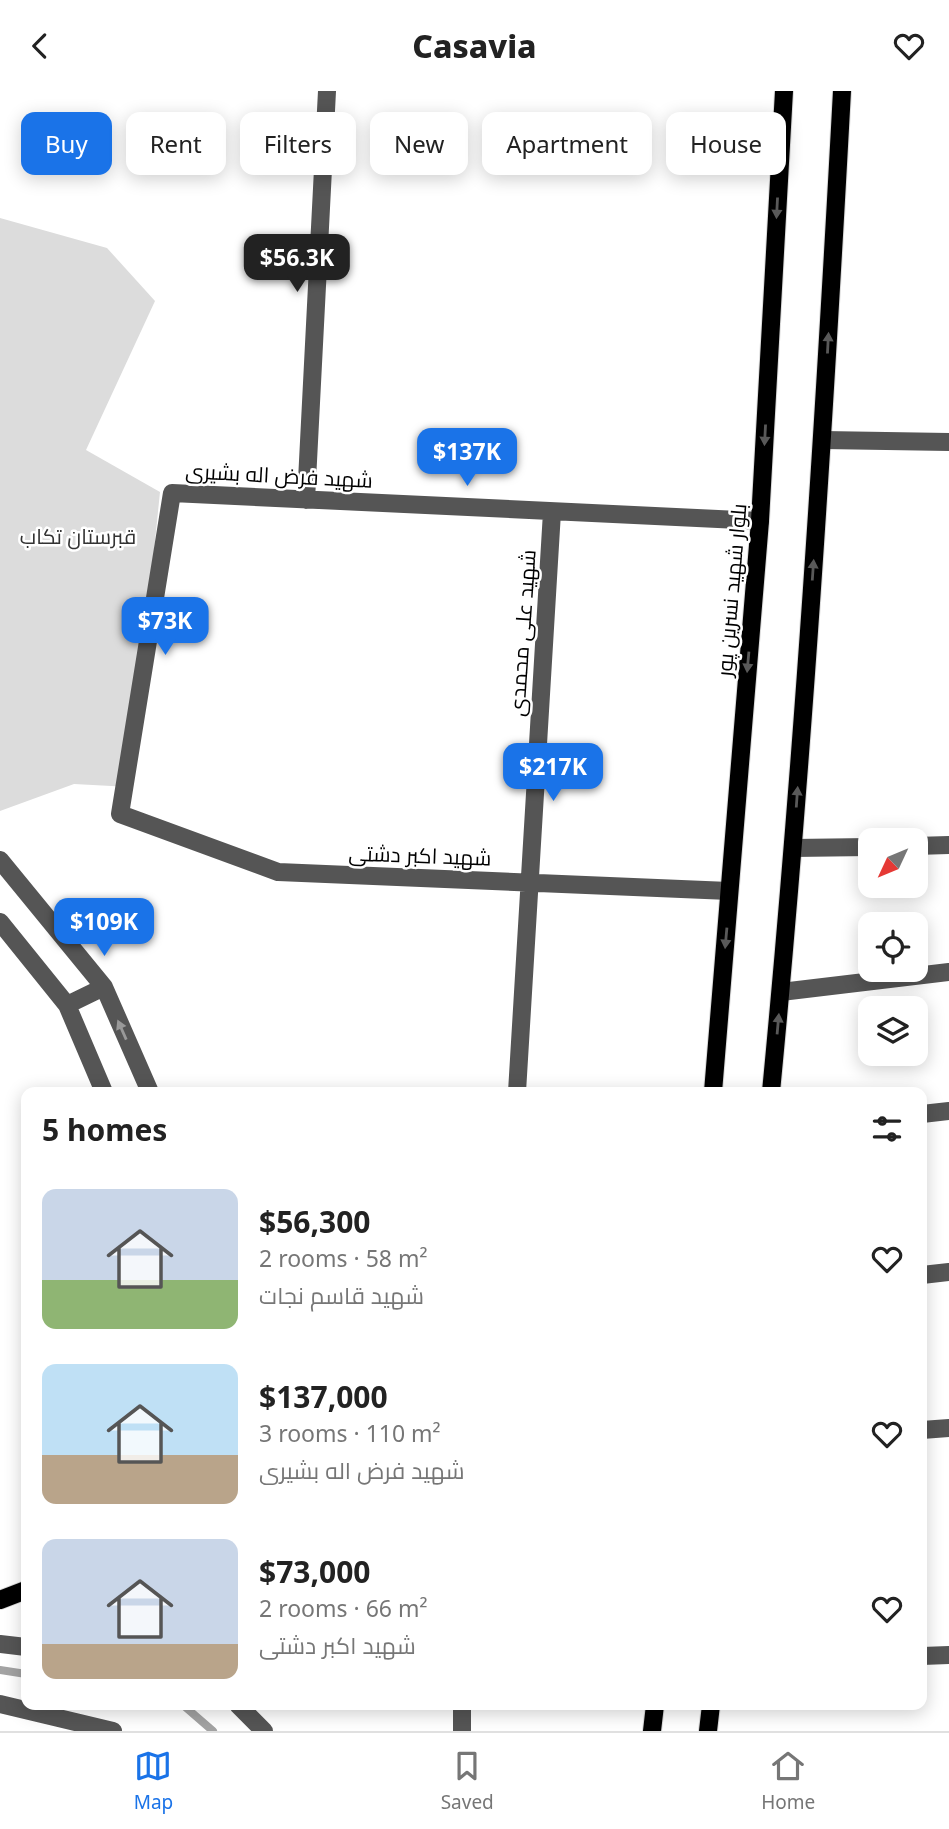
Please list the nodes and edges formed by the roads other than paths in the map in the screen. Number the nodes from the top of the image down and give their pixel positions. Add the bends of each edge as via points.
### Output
1 (327, 91) edge
2 (784, 91) edge
3 (842, 91) edge
4 (823, 440) junction
5 (949, 442) edge
6 (306, 500) junction
7 (552, 512) junction
8 (760, 521) junction
9 (120, 814) joint
10 (949, 845) edge
11 (928, 846) edge
12 (858, 847) edge
13 (793, 848) junction
14 (0, 860) edge
15 (528, 883) junction
16 (729, 891) junction
17 (0, 922) edge
18 (949, 972) edge
19 (104, 987) junction
20 (781, 992) junction
21 (67, 1005) junction
22 (102, 1087) edge
23 (148, 1087) edge
24 (517, 1087) edge
25 (713, 1087) edge
26 (772, 1087) edge
27 (949, 1111) edge
28 (927, 1113) edge
29 (949, 1272) edge
30 (927, 1274) edge
31 (949, 1428) edge
32 (927, 1430) edge
33 (21, 1592) edge
34 (0, 1600) edge
35 (0, 1644) edge
36 (21, 1646) edge
37 (927, 1655) edge
38 (949, 1655) edge
39 (0, 1704) edge
40 (21, 1710) edge
41 (22, 1710) edge
42 (245, 1710) edge
43 (462, 1710) edge
44 (654, 1710) edge
45 (710, 1710) edge
46 (80, 1726) edge
47 (113, 1731) edge
48 (264, 1731) edge
49 (462, 1731) edge
50 (652, 1731) edge
51 (708, 1731) edge

1 - 6 street
2 -> 8 main road, بلوار شهید نسرین پور
4 -> 3 main road
4 - 5 street
13 -> 4 main road
6 - 7 street, شهید فرض اله بشیری
6 - 9 street, شهید فرض اله بشیری via 172,493
7 - 8 street, شهید فرض اله بشیری
7 - 15 street, شهید علی محمدی
8 -> 16 main road, بلوار شهید نسرین پور
9 - 15 street, شهید اکبر دشتی via 278,872
10 - 11 street
12 - 13 street
13 - 20 main road
14 - 19 street
15 - 16 street, شهید اکبر دشتی
15 - 24 street, شهید علی محمدی
16 -> 25 main road, بلوار شهید نسرین پور
17 - 21 street
18 - 20 street
19 - 21 street
23 -> 19 street
26 -> 20 main road
21 - 22 street
27 - 28 street
29 - 30 street
31 - 32 street
33 - 34 main road
35 - 36 street
37 - 38 street
39 - 40 street
41 - 46 street
42 - 48 street
43 - 49 street
44 - 50 main road
45 - 51 main road
46 - 47 street

